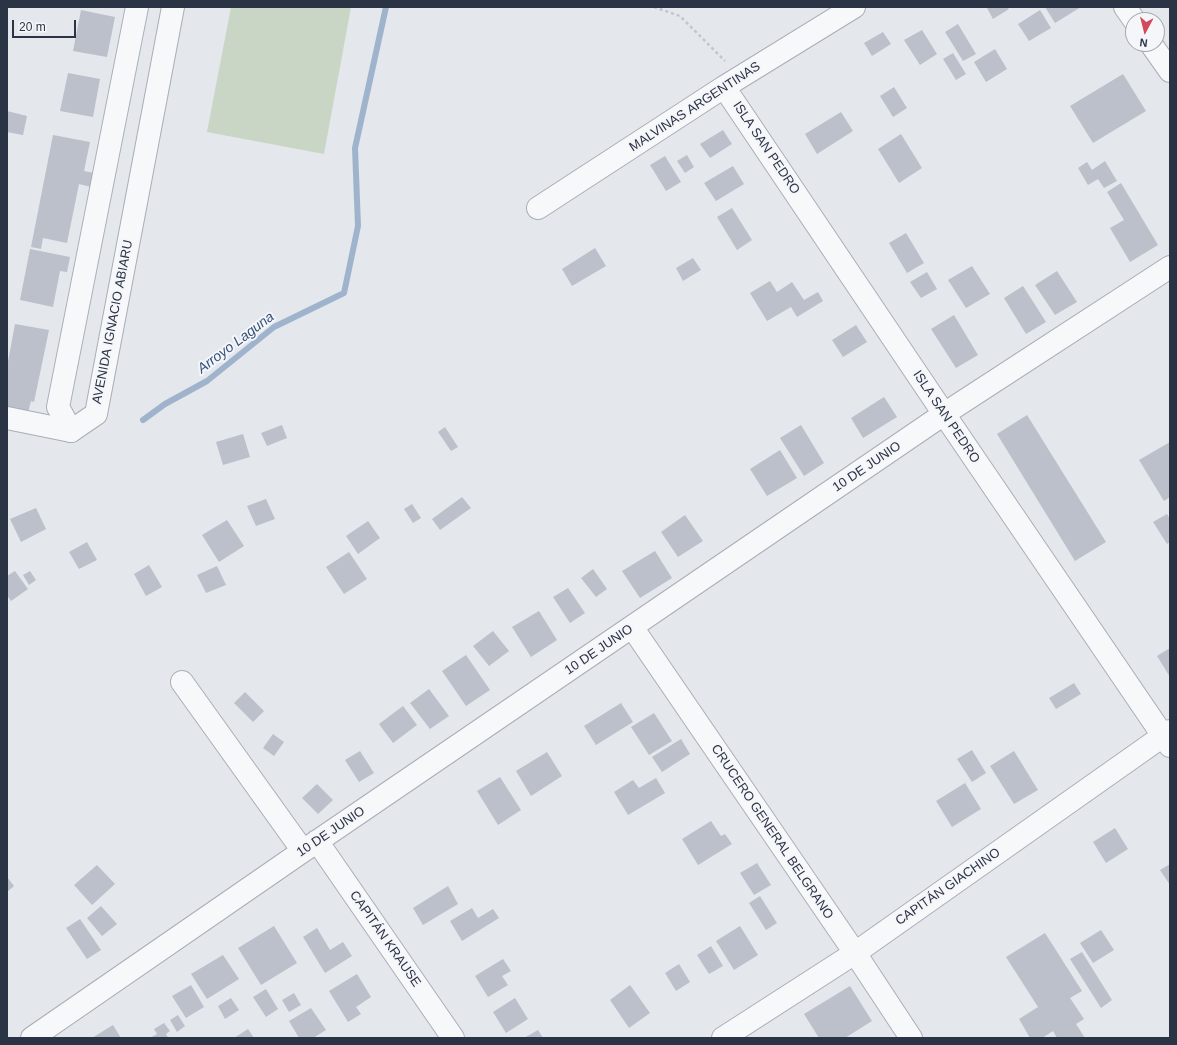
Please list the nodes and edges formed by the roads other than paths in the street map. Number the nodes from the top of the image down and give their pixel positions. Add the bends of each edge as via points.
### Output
1 (137, 7) edge
2 (173, 7) edge
3 (854, 7) edge
4 (1157, 52) edge
5 (1170, 71) edge
6 (733, 82) junction
7 (538, 208) dead end
8 (1170, 267) edge
9 (944, 414) junction
10 (7, 418) edge
11 (71, 432) junction
12 (632, 627) junction
13 (182, 682) dead end
14 (1168, 738) edge
15 (310, 846) junction
16 (854, 953) junction
17 (32, 1038) edge
18 (453, 1038) edge
19 (723, 1038) edge
20 (911, 1038) edge

1 - 11 street via 58,407
2 - 11 street, AVENIDA IGNACIO ABIARU via 96,414
3 - 6 street, MALVINAS ARGENTINAS
4 - 5 street
6 - 7 street, MALVINAS ARGENTINAS
6 - 9 street, ISLA SAN PEDRO
8 - 9 street, 10 DE JUNIO
9 - 12 street, 10 DE JUNIO
9 - 14 street, ISLA SAN PEDRO
10 - 11 street
12 - 15 street, 10 DE JUNIO
12 - 16 street, CRUCERO GENERAL BELGRANO
13 - 15 street, CAPITÁN KRAUSE
14 - 16 street, CAPITÁN GIACHINO
15 - 17 street, 10 DE JUNIO
15 - 18 street, CAPITÁN KRAUSE
16 - 19 street, CAPITÁN GIACHINO
16 - 20 street, CRUCERO GENERAL BELGRANO

